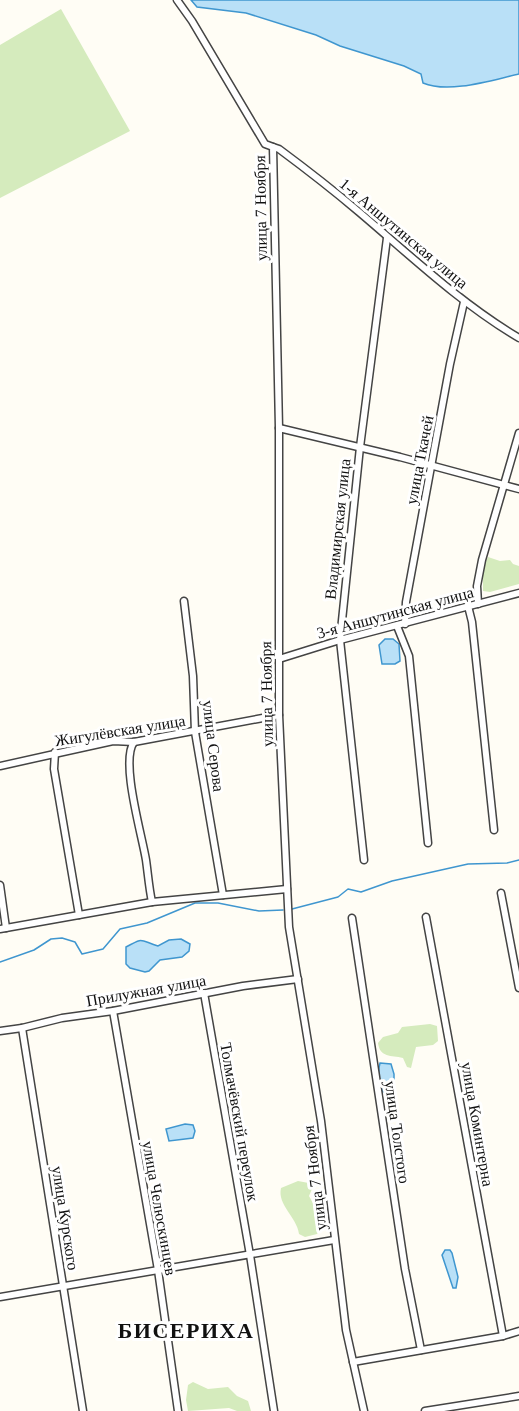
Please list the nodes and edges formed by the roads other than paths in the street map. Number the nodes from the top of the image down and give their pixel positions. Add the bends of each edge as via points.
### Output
1 (177, 0) edge
2 (273, 147) junction
3 (387, 238) junction
4 (464, 302) junction
5 (519, 338) edge
6 (279, 428) junction
7 (519, 433) edge
8 (360, 447) junction
9 (432, 465) junction
10 (505, 485) junction
11 (519, 489) edge
12 (519, 593) edge
13 (184, 601) dead end
14 (478, 604) junction
15 (468, 606) junction
16 (405, 624) junction
17 (397, 626) junction
18 (340, 640) junction
19 (279, 659) junction
20 (279, 715) junction
21 (195, 732) junction
22 (134, 742) junction
23 (55, 752) junction
24 (0, 766) edge
25 (494, 830) dead end
26 (428, 843) dead end
27 (364, 860) dead end
28 (0, 885) edge
29 (287, 889) junction
30 (501, 893) dead end
31 (223, 895) junction
32 (152, 902) junction
33 (79, 915) junction
34 (426, 916) dead end
35 (352, 918) dead end
36 (3, 928) edge
37 (298, 979) junction
38 (519, 988) edge
39 (204, 993) junction
40 (113, 1011) junction
41 (22, 1028) junction
42 (0, 1031) edge
43 (334, 1240) junction
44 (250, 1255) junction
45 (158, 1270) junction
46 (63, 1286) junction
47 (0, 1297) edge
48 (519, 1331) edge
49 (503, 1336) junction
50 (421, 1350) junction
51 (352, 1362) junction
52 (519, 1396) edge
53 (83, 1411) edge
54 (178, 1411) edge
55 (274, 1411) edge
56 (364, 1411) edge
57 (425, 1411) edge

1 - 2 street, улица 7 Ноября via 265,144
2 - 3 street, 1-я Аншутинская улица
2 - 6 street, улица 7 Ноября
3 - 4 street, 1-я Аншутинская улица
3 - 8 street, Владимирская улица
4 - 5 street, 1-я Аншутинская улица
4 - 9 street, улица Ткачей
6 - 8 street
6 - 19 street, улица 7 Ноября
7 - 10 street
8 - 9 street
8 - 18 street, Владимирская улица
9 - 10 street
9 - 16 street, улица Ткачей
10 - 11 street
10 - 14 street via 480,570
12 - 14 street, 3-я Аншутинская улица
13 - 21 street, улица Серова
14 - 15 street, 3-я Аншутинская улица
15 - 16 street, 3-я Аншутинская улица
15 - 25 street
16 - 17 street, 3-я Аншутинская улица
17 - 18 street, 3-я Аншутинская улица
17 - 26 street via 409,656
18 - 19 street, 3-я Аншутинская улица
18 - 27 street, Владимирская улица
19 - 20 street, улица 7 Ноября
20 - 21 street, Жигулёвская улица
20 - 29 street, улица 7 Ноября
21 - 22 street, Жигулёвская улица
21 - 31 street, улица Серова
22 - 23 street, Жигулёвская улица via 113,741
22 - 32 street via 129,760
23 - 24 street, Жигулёвская улица
23 - 33 street via 54,769
28 - 36 street
29 - 31 street
29 - 37 street, улица 7 Ноября
30 - 38 street
31 - 32 street
32 - 33 street
33 - 36 street
34 - 49 street, улица Коминтерна
35 - 50 street, улица Толстого via 405,1269
37 - 39 street, Прилужная улица
37 - 43 street, улица 7 Ноября via 321,1121
39 - 40 street, Прилужная улица
39 - 44 street, Толмачёвский переулок
40 - 41 street, Прилужная улица
40 - 45 street, улица Челюскинцев
41 - 42 street, Прилужная улица
41 - 46 street, улица Курского
43 - 44 street
43 - 51 street, улица 7 Ноября
44 - 45 street
44 - 55 street, Толмачёвский переулок
45 - 46 street
45 - 54 street, улица Челюскинцев
46 - 47 street
46 - 53 street, улица Курского
48 - 49 street
49 - 50 street
50 - 51 street
51 - 56 street, улица 7 Ноября
52 - 57 street

